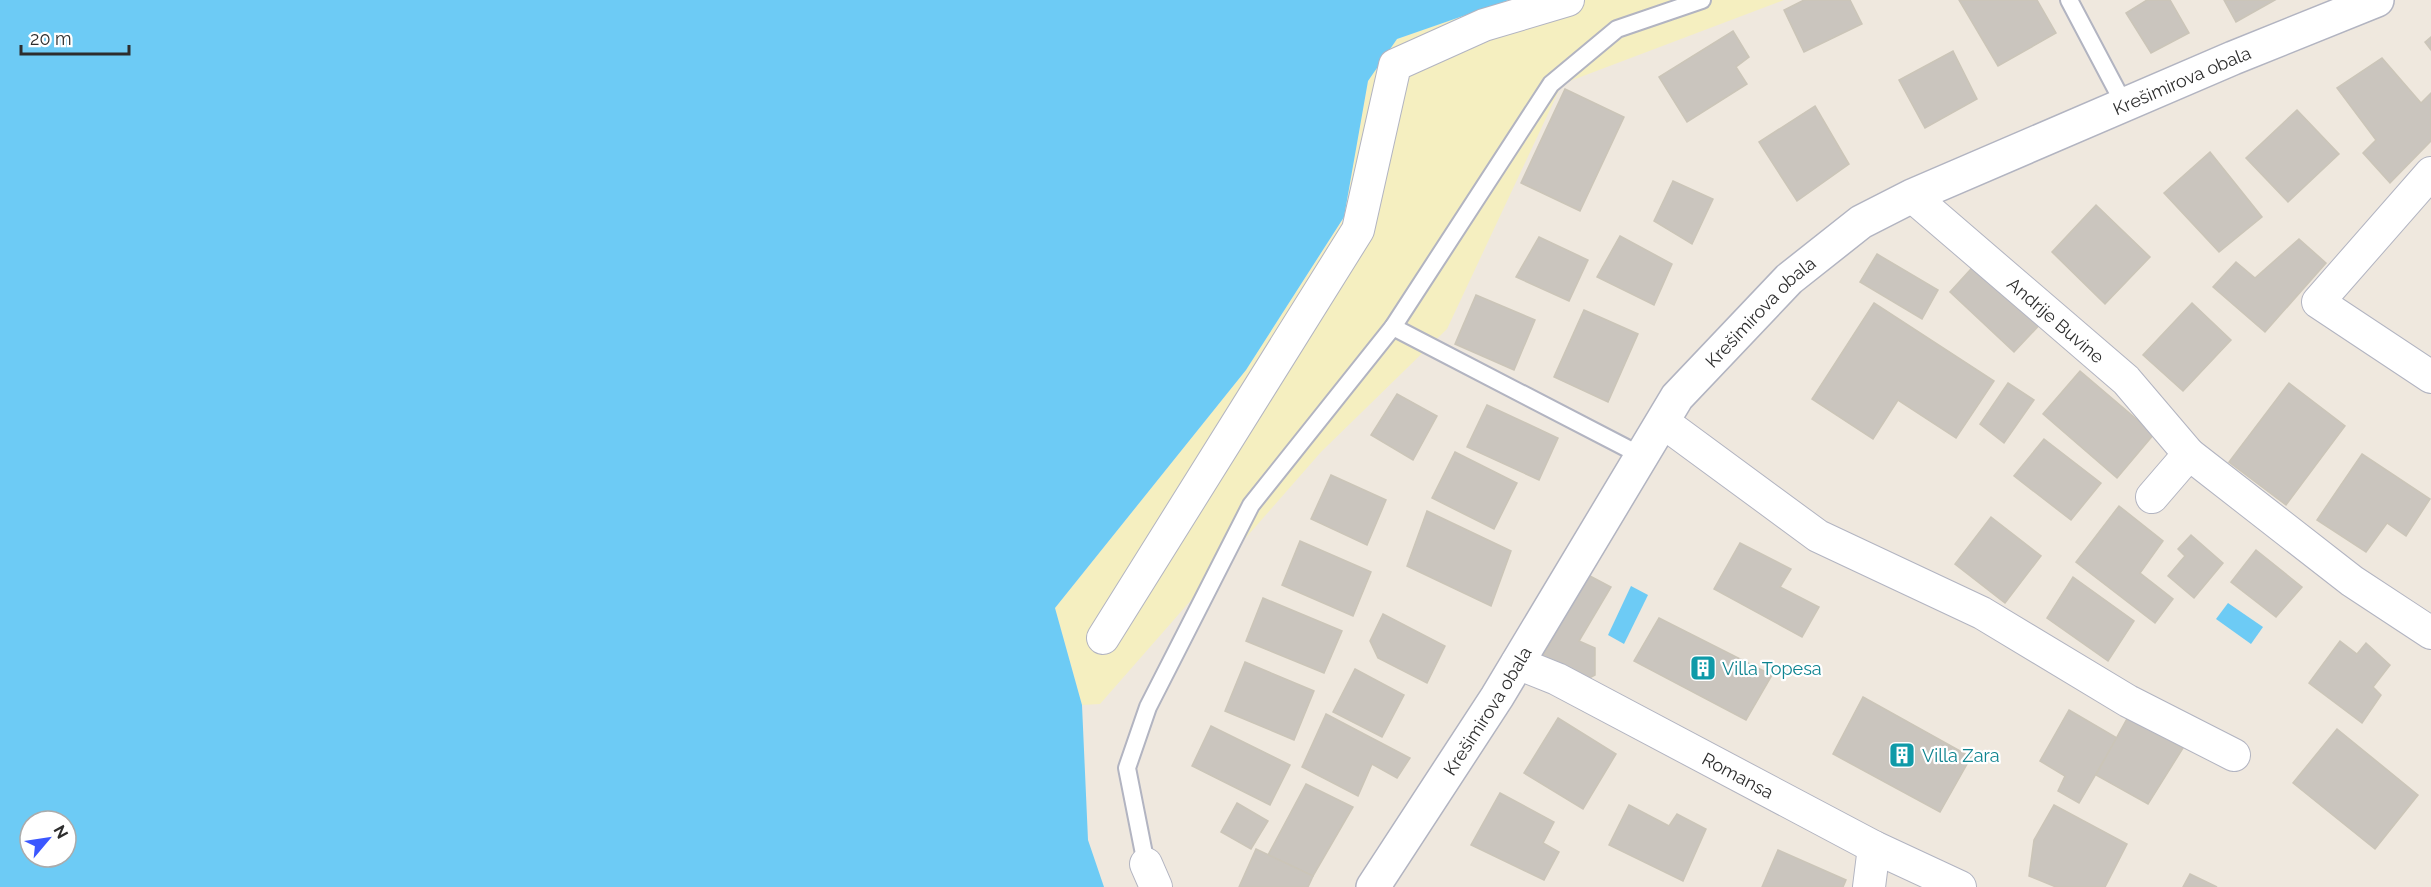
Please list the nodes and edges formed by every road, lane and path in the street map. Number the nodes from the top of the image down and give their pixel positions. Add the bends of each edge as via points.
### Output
1 (1568, 0) edge
2 (1702, 0) edge
3 (2069, 0) edge
4 (2377, 0) edge
5 (2124, 104) junction
6 (2431, 173) edge
7 (1912, 196) junction
8 (1393, 327) junction
9 (2431, 377) edge
10 (1663, 422) junction
11 (2189, 454) junction
12 (1642, 456) junction
13 (2152, 497) dead end
14 (2431, 633) edge
15 (1103, 638) dead end
16 (1517, 663) junction
17 (2234, 755) dead end
18 (1874, 847) junction
19 (1151, 875) edge
20 (1373, 887) edge
21 (1869, 887) edge
22 (1960, 887) edge

1 - 15 street via 1484,25 1395,65 1358,230
2 - 8 lane via 1617,29 1551,84
3 - 5 lane
4 - 5 street, Krešimirova obala
5 - 7 street, Krešimirova obala
6 - 9 street via 2318,302
7 - 10 street, Krešimirova obala via 1861,222 1789,279 1695,375
7 - 11 street, Andrije Buvine via 2126,380
8 - 12 lane
8 - 19 lane via 1251,505 1148,707 1127,768
10 - 12 street, Krešimirova obala
10 - 17 street via 1818,536 1982,614 2128,701
11 - 13 street
11 - 14 street, Andrije Buvine via 2352,581
12 - 16 street, Krešimirova obala
16 - 18 street, Romansa via 1557,679
16 - 20 street, Krešimirova obala
18 - 21 street
18 - 22 street, Romansa

